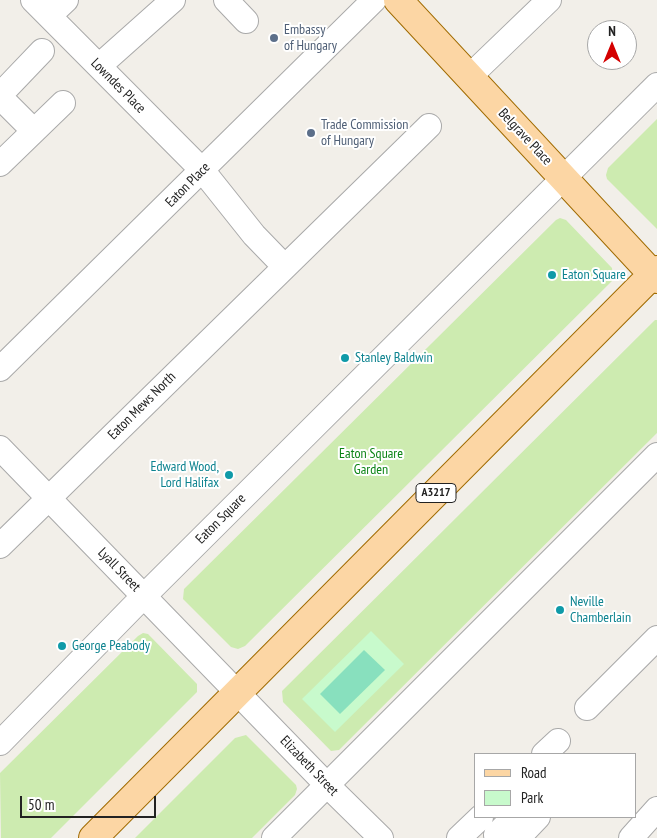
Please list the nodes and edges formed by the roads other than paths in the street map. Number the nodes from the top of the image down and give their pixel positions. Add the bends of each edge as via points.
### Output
1 (173, 0) edge
2 (226, 0) edge
3 (374, 0) edge
4 (398, 0) edge
5 (549, 0) edge
6 (49, 5) edge
7 (246, 21) dead end
8 (42, 51) dead end
9 (99, 66) junction
10 (469, 77) junction
11 (657, 85) edge
12 (0, 96) edge
13 (63, 103) dead end
14 (429, 126) dead end
15 (34, 132) junction
16 (0, 164) edge
17 (203, 171) junction
18 (563, 177) junction
19 (284, 266) junction
20 (655, 275) edge
21 (0, 369) edge
22 (0, 448) edge
23 (657, 455) edge
24 (48, 498) junction
25 (0, 546) edge
26 (144, 596) junction
27 (657, 638) edge
28 (238, 693) junction
29 (587, 708) dead end
30 (0, 743) edge
31 (327, 785) junction
32 (657, 809) edge
33 (480, 818) edge
34 (513, 818) edge
35 (537, 818) edge
36 (94, 838) edge
37 (274, 838) edge
38 (381, 838) edge
39 (459, 838) edge
40 (499, 838) edge
41 (518, 838) edge
42 (631, 838) edge

1 - 9 street
2 - 7 street
3 - 17 street, Eaton Place
4 - 10 main road, Belgrave Place
5 - 10 street
6 - 9 street, Lowndes Place
8 - 12 street
9 - 17 street, Lowndes Place
10 - 18 main road, Belgrave Place
11 - 18 street, Eaton Square
12 - 15 street
13 - 15 street
14 - 19 street, Eaton Mews North
15 - 16 street
17 - 19 street via 254,235
17 - 21 street, Eaton Place
18 - 20 main road, Belgrave Place
18 - 26 street, Eaton Square
19 - 24 street, Eaton Mews North
20 - 28 main road, A3217
22 - 24 street, Lyall Street
23 - 31 street
24 - 25 street, Eaton Mews North
24 - 26 street, Lyall Street
26 - 28 street, Lyall Street
26 - 30 street, Eaton Square
27 - 29 street
28 - 31 street, Elizabeth Street
28 - 36 main road, A3217
31 - 37 street
31 - 38 street, Elizabeth Street
32 - 42 street
33 - 39 street
34 - 40 street via 496,835
35 - 41 street

